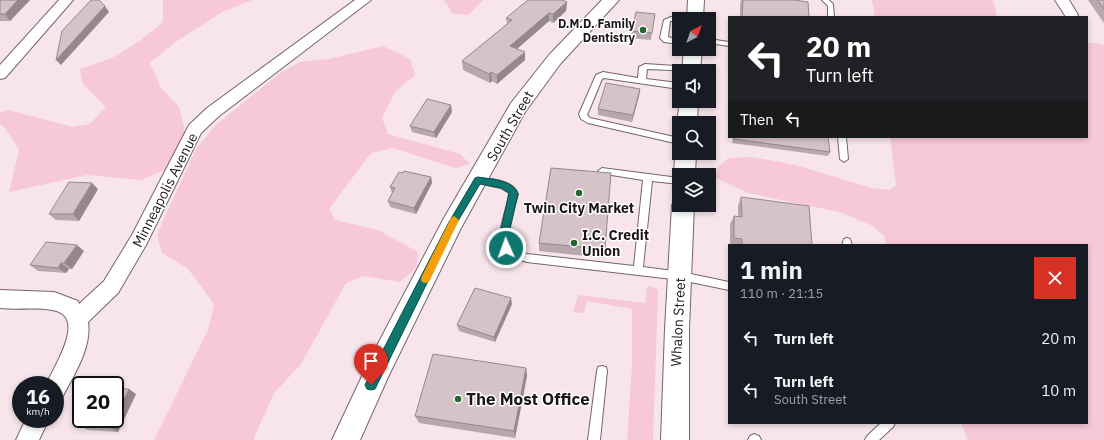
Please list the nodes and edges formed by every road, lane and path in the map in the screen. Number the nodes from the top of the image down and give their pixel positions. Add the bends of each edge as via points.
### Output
1 (66, 0) edge
2 (364, 0) edge
3 (611, 0) edge
4 (696, 0) edge
5 (825, 0) edge
6 (1062, 0) edge
7 (695, 12) edge
8 (1071, 15) dead end
9 (831, 16) edge
10 (672, 18) edge
11 (672, 41) edge
12 (716, 42) edge
13 (728, 44) edge
14 (672, 68) edge
15 (0, 74) edge
16 (642, 80) junction
17 (672, 85) edge
18 (842, 138) edge
19 (672, 139) edge
20 (844, 160) dead end
21 (602, 171) edge
22 (648, 176) junction
23 (672, 179) edge
24 (478, 180) junction
25 (683, 212) edge
26 (638, 271) junction
27 (681, 276) junction
28 (728, 286) edge
29 (0, 299) edge
30 (78, 319) junction
31 (602, 371) dead end
32 (62, 376) edge
33 (888, 424) edge
34 (33, 428) edge
35 (27, 440) edge
36 (346, 440) edge
37 (594, 440) edge
38 (675, 440) edge
39 (871, 440) edge

1 - 15 street
2 - 30 street, Minneapolis Avenue via 213,112 195,129 139,240 111,287
3 - 24 street, South Street via 536,82
4 - 7 street
5 - 9 lane via 831,5
6 - 8 street
10 - 11 lane via 667,20 664,38
12 - 13 lane
14 - 16 lane via 645,66
16 - 17 lane
16 - 19 lane via 607,74 599,76 584,117
18 - 20 lane
21 - 22 lane
22 - 23 lane
22 - 26 lane
24 - 26 lane via 513,191 504,238 506,248 516,255
24 - 36 street, South Street via 452,224 383,360
25 - 27 street, Whalon Street
26 - 27 lane
27 - 28 lane
27 - 38 street, Whalon Street via 677,329
29 - 30 street via 60,302 71,309
30 - 32 street via 77,345
31 - 37 lane
33 - 39 lane
34 - 35 street

